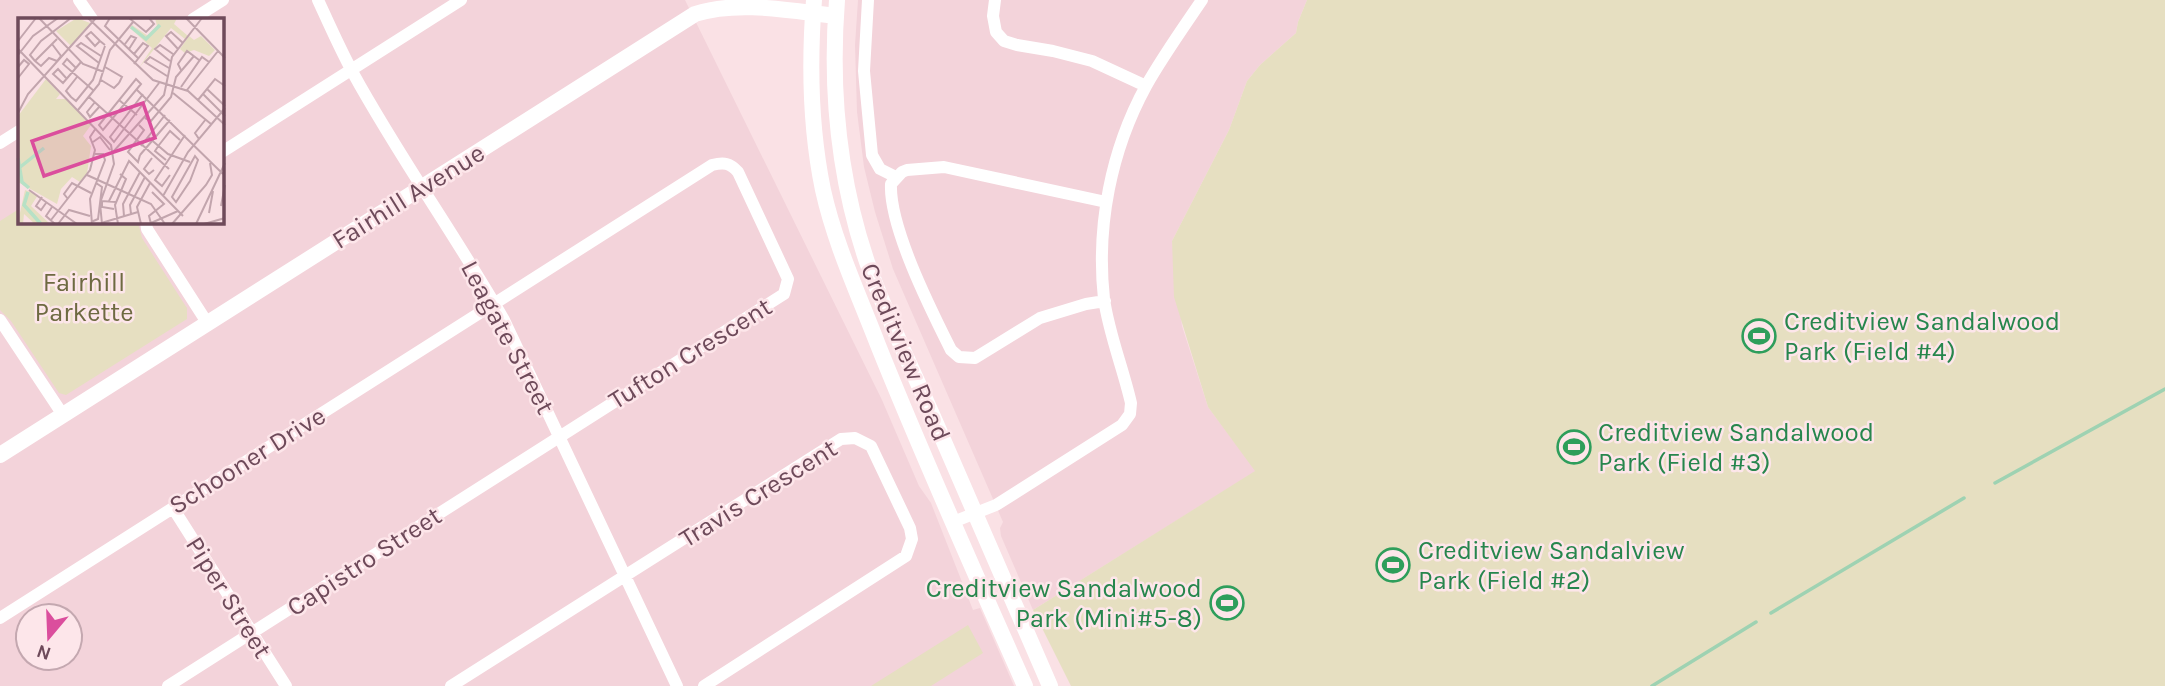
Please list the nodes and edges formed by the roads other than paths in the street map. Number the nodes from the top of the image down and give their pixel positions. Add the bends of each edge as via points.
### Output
1 (79, 0) edge
2 (223, 0) edge
3 (318, 0) edge
4 (461, 0) edge
5 (868, 0) edge
6 (995, 0) edge
7 (1202, 0) edge
8 (813, 7) edge
9 (836, 8) edge
10 (91, 18) edge
11 (195, 18) edge
12 (351, 70) junction
13 (1146, 86) junction
14 (18, 132) edge
15 (0, 143) edge
16 (224, 151) edge
17 (896, 177) junction
18 (422, 188) junction
19 (1106, 202) junction
20 (146, 224) edge
21 (1105, 301) junction
22 (495, 303) junction
23 (0, 320) edge
24 (208, 324) junction
25 (63, 415) junction
26 (560, 436) junction
27 (0, 455) edge
28 (173, 508) junction
29 (975, 513) junction
30 (953, 522) junction
31 (626, 575) junction
32 (0, 618) edge
33 (252, 632) junction
34 (168, 686) edge
35 (286, 686) edge
36 (451, 686) edge
37 (677, 686) edge
38 (704, 686) edge
39 (1025, 686) edge
40 (1050, 686) edge

1 - 10 street
2 - 11 street
3 - 12 street, Leagate Street
4 - 12 street
5 - 17 street via 864,71 872,155 880,169
6 - 13 street via 996,32 1004,41 1093,61
7 - 13 street
8 - 9 main road, Fairhill Avenue
8 - 18 main road, Fairhill Avenue via 738,6 695,14
8 - 30 main road, Creditview Road via 810,85 815,140 836,238
9 - 29 main road, Creditview Road via 837,132 853,214 867,262
12 - 16 street
12 - 18 street, Leagate Street
13 - 19 street via 1123,138
14 - 15 street
17 - 19 street via 908,170 944,167
17 - 21 street via 891,192 902,235 954,354 975,358 1040,318
18 - 22 street, Leagate Street
18 - 24 main road, Fairhill Avenue
19 - 21 street via 1102,248
20 - 24 street
21 - 29 street via 1131,402 1130,414 1122,425
22 - 26 street, Leagate Street
22 - 26 street, Tufton Crescent via 712,165 732,165 738,172 788,279 784,294
22 - 28 street, Schooner Drive
23 - 25 street
24 - 25 main road, Fairhill Avenue
25 - 27 main road, Fairhill Avenue
26 - 31 street, Leagate Street
26 - 33 street, Capistro Street
28 - 32 street, Schooner Drive
28 - 33 street, Piper Street
29 - 30 street
29 - 40 main road, Creditview Road
30 - 39 main road, Creditview Road
31 - 36 street
31 - 37 street, Leagate Street
31 - 38 street, Travis Crescent via 841,439 855,438 871,446 910,528 912,539 906,556
33 - 34 street, Capistro Street
33 - 35 street, Piper Street

